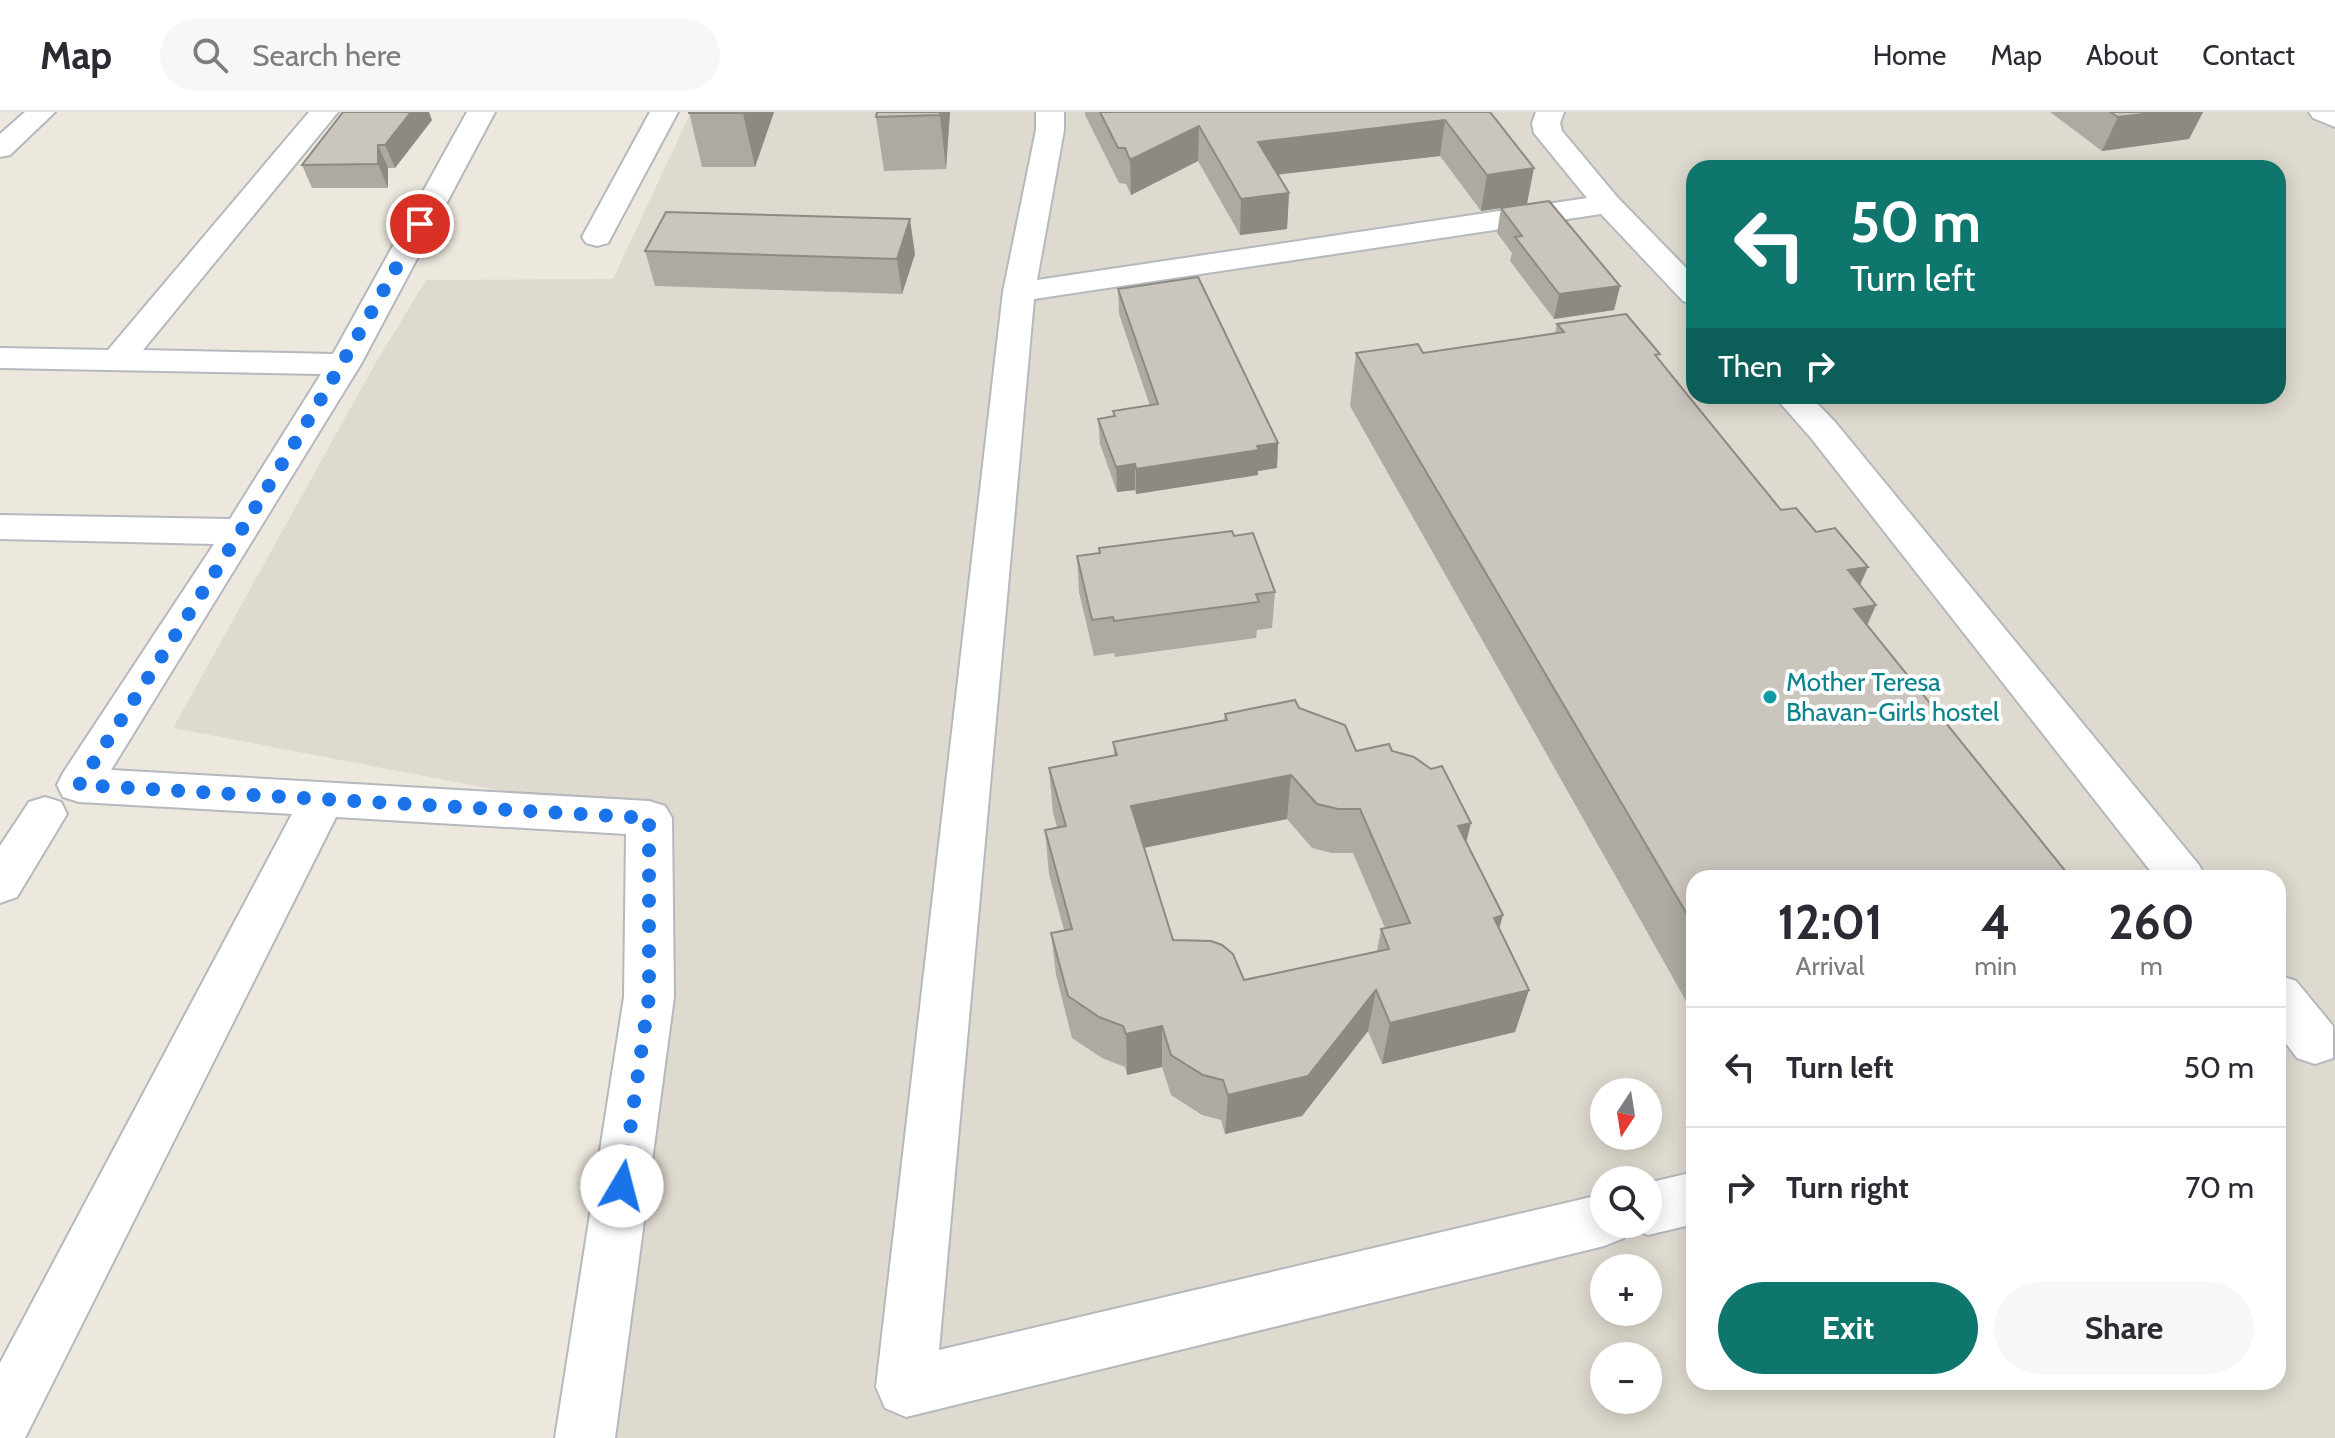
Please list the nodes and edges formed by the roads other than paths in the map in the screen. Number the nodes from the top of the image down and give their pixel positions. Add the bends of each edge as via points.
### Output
1 (41, 112) edge
2 (324, 112) edge
3 (481, 112) edge
4 (664, 112) edge
5 (1050, 112) edge
6 (1550, 112) edge
7 (2323, 112) edge
8 (2335, 119) edge
9 (0, 149) edge
10 (1608, 204) junction
11 (597, 237) dead end
12 (1686, 286) edge
13 (1019, 292) junction
14 (0, 358) edge
15 (117, 360) junction
16 (344, 364) junction
17 (1799, 404) edge
18 (0, 527) edge
19 (241, 532) junction
20 (322, 800) junction
21 (45, 814) dead end
22 (2177, 870) edge
23 (0, 884) edge
24 (2286, 1008) edge
25 (2309, 1043) edge
26 (1686, 1200) edge
27 (1662, 1206) edge
28 (1590, 1223) edge
29 (0, 1424) edge
30 (585, 1438) edge

1 - 9 street
2 - 15 street
3 - 16 street
4 - 11 street
5 - 13 street
6 - 10 street via 1548,133
7 - 8 street
10 - 12 street
10 - 13 street
13 - 28 street via 906,1387
14 - 15 street
15 - 16 street
16 - 19 street
17 - 22 street
18 - 19 street
19 - 20 street via 79,785
20 - 29 street
20 - 30 street via 649,818 649,997
21 - 23 street
24 - 25 street
26 - 27 street

